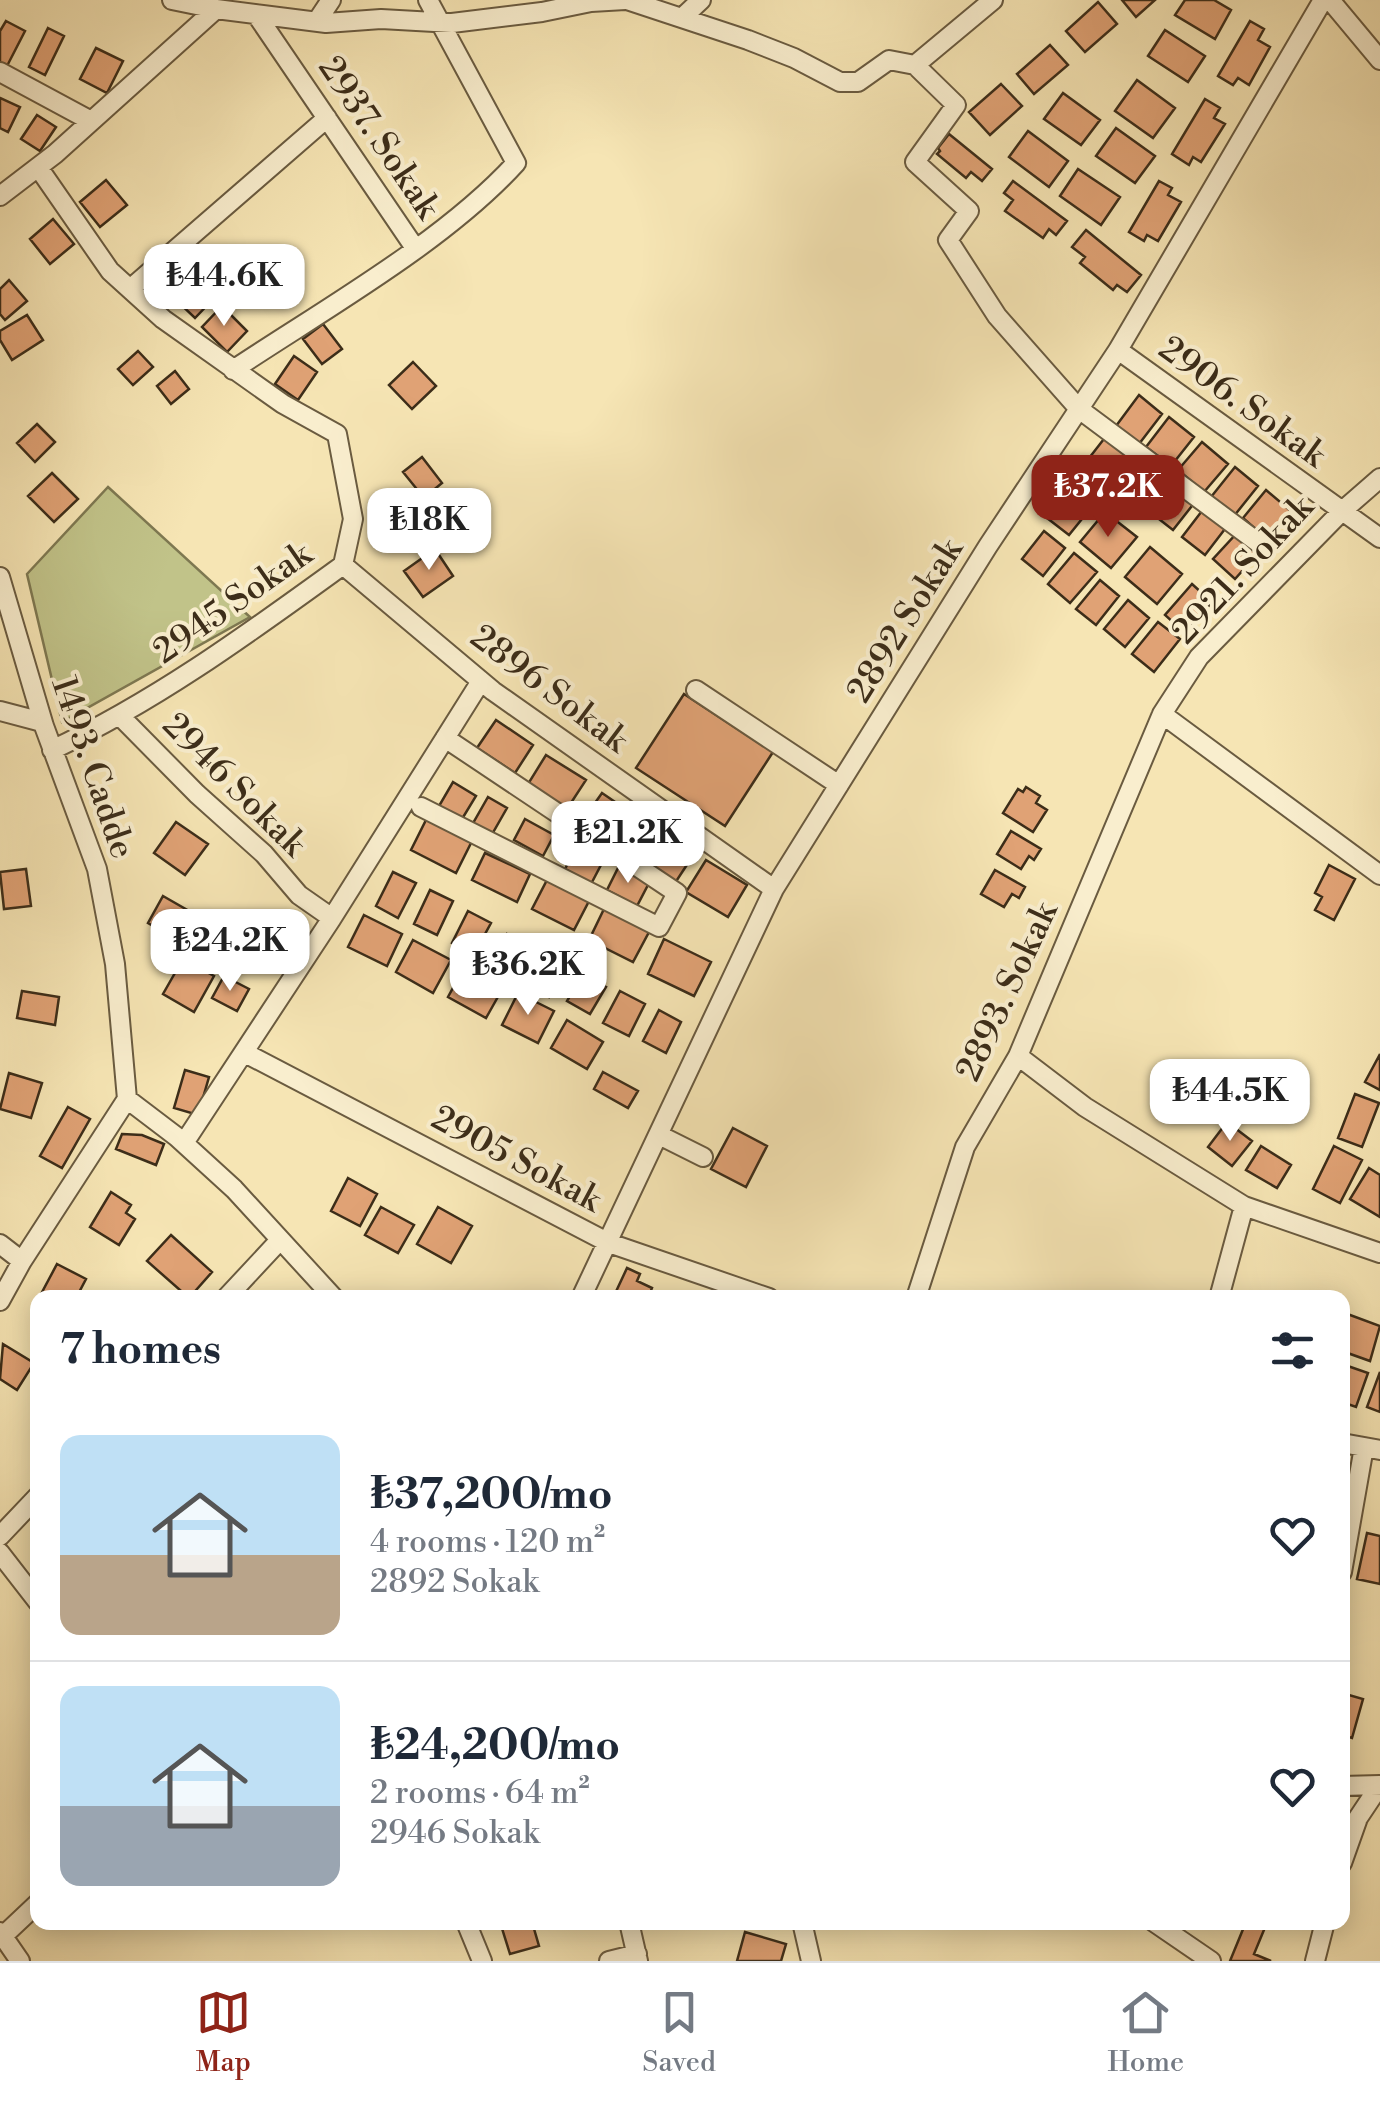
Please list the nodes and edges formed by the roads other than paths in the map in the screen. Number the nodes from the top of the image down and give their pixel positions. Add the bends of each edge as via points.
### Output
1 (172, 0) edge
2 (331, 0) edge
3 (428, 0) edge
4 (626, 0) edge
5 (702, 0) edge
6 (993, 0) edge
7 (1326, 0) edge
8 (545, 6) edge
9 (216, 9) junction
10 (256, 14) junction
11 (684, 16) junction
12 (317, 22) junction
13 (438, 22) junction
14 (1380, 60) edge
15 (915, 65) junction
16 (0, 72) edge
17 (327, 118) junction
18 (91, 121) junction
19 (38, 167) junction
20 (0, 196) edge
21 (416, 248) junction
22 (130, 289) junction
23 (1118, 350) junction
24 (233, 370) junction
25 (1079, 409) junction
26 (1380, 478) edge
27 (1341, 512) junction
28 (1380, 538) edge
29 (1260, 544) dead end
30 (343, 564) junction
31 (0, 578) edge
32 (481, 681) junction
33 (696, 690) dead end
34 (0, 711) edge
35 (1162, 714) junction
36 (120, 716) junction
37 (42, 722) junction
38 (445, 738) junction
39 (52, 750) junction
40 (839, 785) junction
41 (421, 807) dead end
42 (1380, 875) edge
43 (774, 889) junction
44 (332, 918) junction
45 (246, 1053) junction
46 (1018, 1056) junction
47 (127, 1099) junction
48 (659, 1136) junction
49 (184, 1143) junction
50 (703, 1157) dead end
51 (1244, 1206) junction
52 (280, 1240) junction
53 (609, 1243) junction
54 (0, 1244) edge
55 (1380, 1253) edge
56 (22, 1261) junction
57 (233, 1290) edge
58 (327, 1290) edge
59 (585, 1290) edge
60 (746, 1290) edge
61 (919, 1290) edge
62 (1220, 1290) edge
63 (0, 1301) edge
64 (1372, 1449) edge
65 (30, 1504) edge
66 (0, 1536) edge
67 (1350, 1539) edge
68 (0, 1553) edge
69 (30, 1592) edge
70 (1380, 1785) edge
71 (1350, 1786) edge
72 (1350, 1840) edge
73 (30, 1909) edge
74 (469, 1930) edge
75 (630, 1930) edge
76 (804, 1930) edge
77 (1166, 1930) edge
78 (1323, 1930) edge
79 (2, 1934) edge
80 (637, 1958) edge
81 (20, 1961) edge
82 (482, 1961) edge
83 (609, 1961) edge
84 (812, 1961) edge
85 (1211, 1961) edge
86 (1315, 1961) edge

1 - 9 street
2 - 12 street
3 - 13 street
4 - 8 street
4 - 11 street
5 - 11 street
6 - 15 street
7 - 14 street
7 - 23 street, 2892 Sokak
8 - 13 street
9 - 10 street
9 - 18 street
10 - 12 street
10 - 17 street, 2937. Sokak
11 - 15 street via 840,82 858,82 890,60
12 - 13 street
13 - 21 street via 516,164
15 - 25 street via 956,105 915,162 969,211 948,240 997,316
16 - 18 street
17 - 21 street, 2937. Sokak
17 - 22 street
18 - 19 street
19 - 20 street
19 - 22 street, 2945 Sokak via 110,271
21 - 24 street
22 - 24 street, 2945 Sokak
23 - 25 street, 2892 Sokak
23 - 27 street, 2906. Sokak
24 - 30 street, 2945 Sokak via 337,434 352,520
25 - 29 street
25 - 40 street, 2892 Sokak
26 - 27 street, 2921. Sokak
27 - 28 street, 2906. Sokak
27 - 35 street, 2921. Sokak via 1199,657
30 - 32 street, 2896 Sokak
30 - 36 street, 2945 Sokak via 211,661
31 - 37 street, 1493. Cadde
32 - 38 street
32 - 43 street, 2896 Sokak
33 - 40 street
34 - 37 street
35 - 42 street
35 - 46 street, 2893. Sokak
36 - 39 street, 2945 Sokak
36 - 44 street, 2946 Sokak via 299,894
37 - 39 street, 1493. Cadde
38 - 41 street via 677,892 658,927
38 - 44 street
39 - 47 street, 1493. Cadde via 96,869 115,964
40 - 43 street, 2892 Sokak
43 - 48 street, 2892 Sokak
44 - 45 street
45 - 49 street
45 - 53 street, 2905 Sokak
46 - 51 street via 1085,1107
46 - 61 street, 2893. Sokak via 966,1147
47 - 49 street
47 - 56 street
48 - 50 street
48 - 53 street, 2892 Sokak
49 - 52 street
51 - 55 street
51 - 62 street
52 - 57 street
52 - 58 street
53 - 59 street, 2892 Sokak
53 - 60 street, 2905 Sokak
54 - 56 street
56 - 63 street
64 - 67 street
65 - 66 street
68 - 69 street
70 - 71 street
70 - 72 street
73 - 79 street
74 - 82 street
75 - 80 street
76 - 84 street
77 - 85 street
78 - 86 street
79 - 81 street
80 - 83 street

